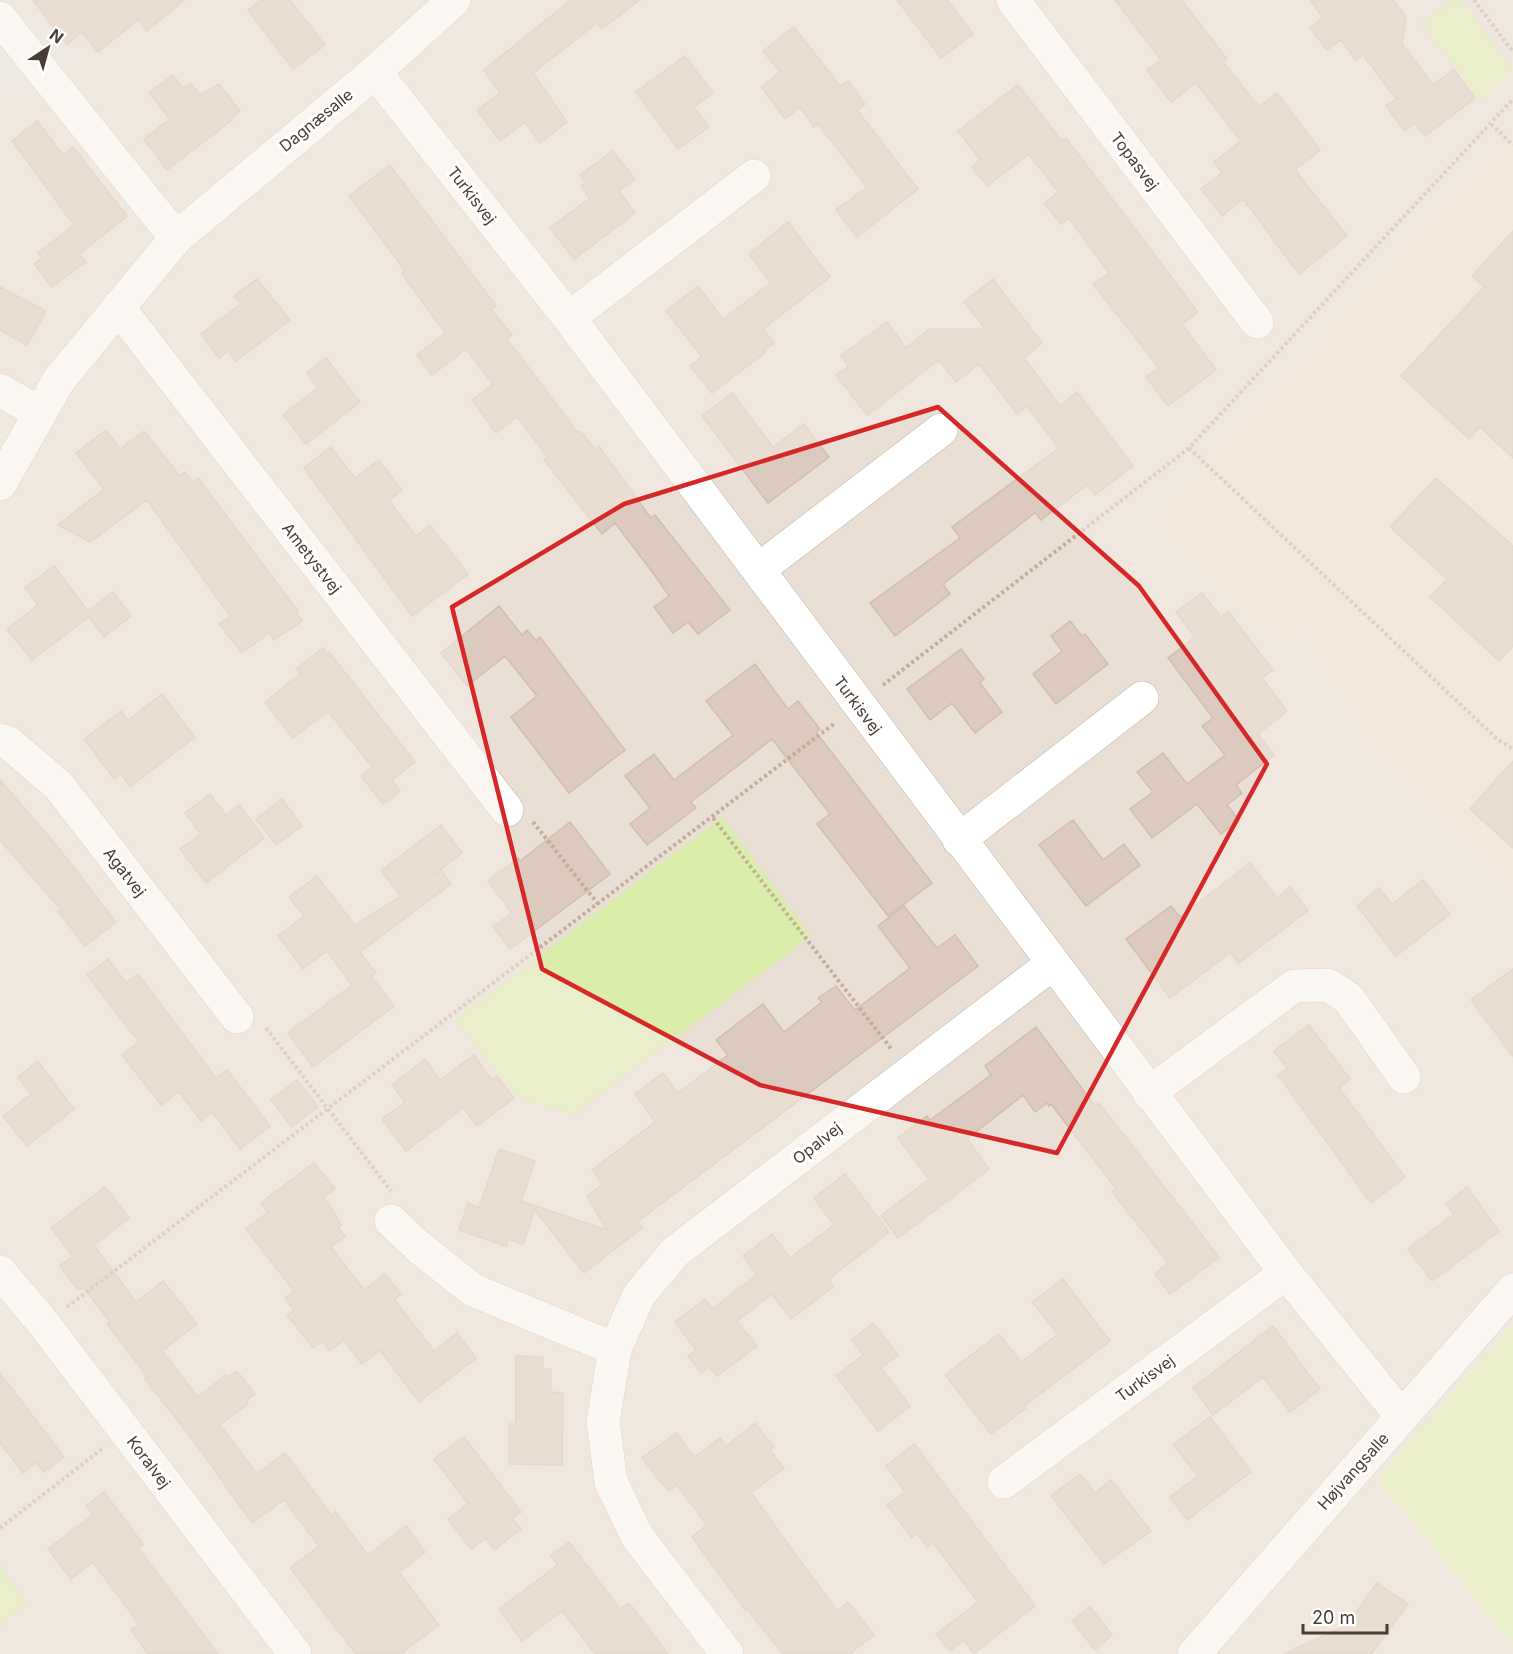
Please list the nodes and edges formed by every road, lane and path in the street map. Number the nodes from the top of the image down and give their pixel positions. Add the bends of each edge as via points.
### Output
1 (454, 0) edge
2 (1013, 0) edge
3 (1474, 0) edge
4 (0, 18) edge
5 (1513, 52) edge
6 (375, 72) junction
7 (1513, 99) edge
8 (1491, 124) junction
9 (1513, 145) edge
10 (754, 176) dead end
11 (176, 237) junction
12 (118, 307) junction
13 (569, 318) junction
14 (1257, 321) dead end
15 (0, 390) edge
16 (40, 413) junction
17 (941, 430) dead end
18 (1189, 448) junction
19 (0, 484) edge
20 (758, 570) junction
21 (1142, 698) dead end
22 (858, 705) junction
23 (0, 740) edge
24 (1513, 748) edge
25 (507, 810) joint
26 (713, 818) junction
27 (959, 840) junction
28 (598, 904) junction
29 (1052, 964) junction
30 (237, 1017) joint
31 (909, 1072) junction
32 (1404, 1077) dead end
33 (1149, 1093) junction
34 (328, 1109) junction
35 (391, 1221) joint
36 (0, 1272) edge
37 (1286, 1273) junction
38 (1513, 1290) edge
39 (44, 1324) junction
40 (615, 1349) junction
41 (1402, 1416) junction
42 (105, 1447) dead end
43 (1004, 1482) dead end
44 (0, 1528) edge
45 (1197, 1653) edge
46 (295, 1654) edge
47 (727, 1654) edge

1 - 6 street, Dagnæsalle
2 - 14 street, Topasvej
3 - 5 path
4 - 11 street
6 - 11 street, Dagnæsalle
6 - 13 street, Turkisvej
7 - 8 path
8 - 9 path
8 - 18 path
10 - 13 street
11 - 12 street, Dagnæsalle
12 - 16 street, Dagnæsalle via 59,380
12 - 25 street, Ametystvej
13 - 20 street, Turkisvej
15 - 16 street
16 - 19 street, Dagnæsalle
17 - 20 street
18 - 22 path
18 - 24 path via 1497,739
20 - 22 street, Turkisvej
21 - 27 street
22 - 26 path
22 - 27 street, Turkisvej
23 - 30 street, Agatvej via 9,743 59,786
25 - 28 path via 531,819
26 - 28 path
26 - 31 path
27 - 29 street, Turkisvej
28 - 34 path
29 - 31 street, Opalvej
29 - 33 street, Turkisvej
30 - 34 path via 264,1026
31 - 40 street, Opalvej via 675,1252 639,1295
32 - 33 street via 1349,999 1328,986 1294,986
33 - 37 street, Turkisvej
34 - 35 path via 392,1192
34 - 39 path
35 - 40 street via 473,1290
36 - 39 street, Koralvej
37 - 41 street, Turkisvej
37 - 43 street, Turkisvej
38 - 41 street, Højvangsalle
39 - 46 street, Koralvej
40 - 47 street, Opalvej via 603,1422 612,1482 637,1536
41 - 45 street, Højvangsalle
42 - 44 path

